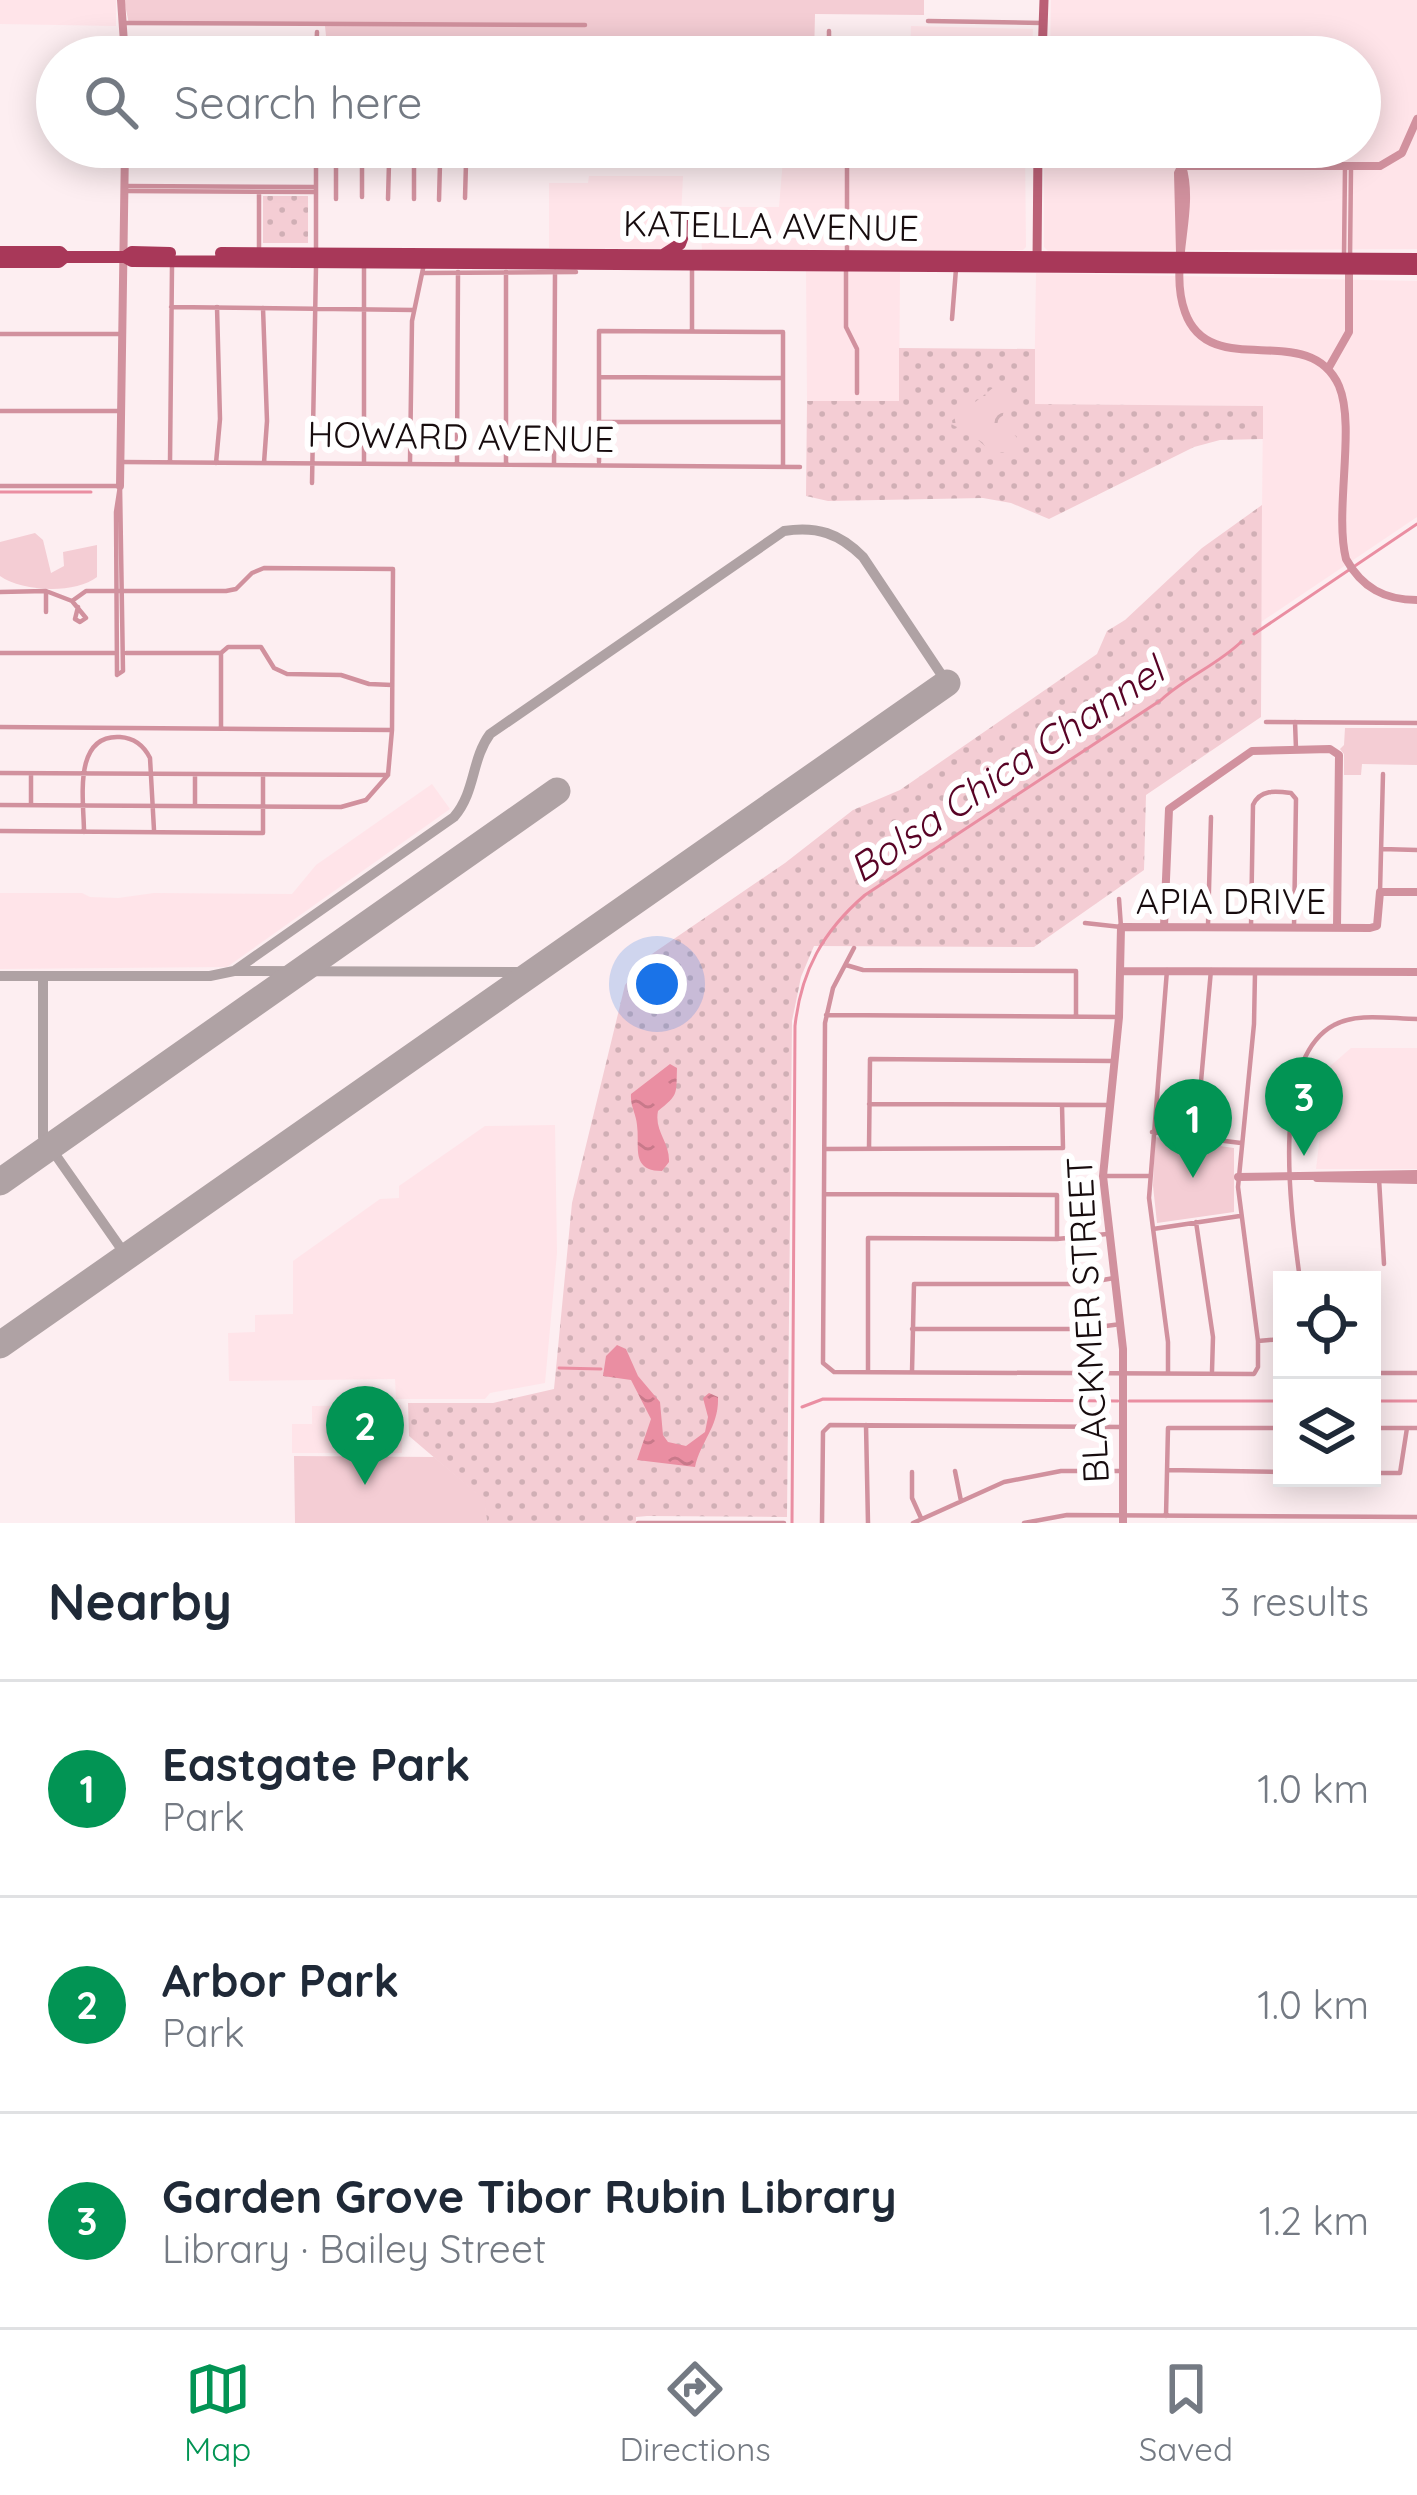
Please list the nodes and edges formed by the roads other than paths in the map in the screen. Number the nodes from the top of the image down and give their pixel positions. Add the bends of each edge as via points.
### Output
1 (121, 0) edge
2 (1044, 0) edge
3 (928, 21) dead end
4 (124, 22) junction
5 (1044, 23) junction
6 (862, 24) dead end
7 (585, 25) dead end
8 (317, 32) dead end
9 (124, 36) edge
10 (317, 36) edge
11 (862, 36) edge
12 (1043, 36) edge
13 (1417, 119) edge
14 (1381, 166) edge
15 (124, 168) edge
16 (316, 168) edge
17 (336, 168) edge
18 (362, 168) edge
19 (388, 168) edge
20 (417, 168) edge
21 (442, 168) edge
22 (468, 168) edge
23 (847, 168) dead end
24 (1038, 168) edge
25 (1182, 168) edge
26 (1348, 168) edge
27 (124, 188) junction
28 (259, 189) junction
29 (315, 189) junction
30 (362, 196) dead end
31 (465, 198) dead end
32 (337, 199) dead end
33 (388, 199) dead end
34 (414, 199) dead end
35 (439, 200) dead end
36 (688, 225) dead end
37 (0, 252) edge
38 (634, 254) junction
39 (662, 255) junction
40 (65, 257) junction
41 (125, 257) junction
42 (259, 257) junction
43 (316, 257) junction
44 (364, 257) junction
45 (1417, 259) edge
46 (172, 261) junction
47 (846, 261) junction
48 (0, 262) edge
49 (956, 262) junction
50 (1037, 262) junction
51 (424, 263) junction
52 (600, 263) junction
53 (1181, 263) junction
54 (1349, 263) junction
55 (692, 266) junction
56 (1417, 271) edge
57 (458, 272) junction
58 (506, 272) junction
59 (555, 272) junction
60 (576, 272) dead end
61 (171, 307) junction
62 (217, 308) junction
63 (263, 308) junction
64 (314, 308) junction
65 (364, 308) junction
66 (414, 310) junction
67 (952, 319) dead end
68 (692, 332) junction
69 (0, 334) edge
70 (122, 334) junction
71 (1328, 369) junction
72 (600, 377) junction
73 (783, 378) junction
74 (857, 393) dead end
75 (0, 411) edge
76 (122, 411) junction
77 (600, 422) junction
78 (783, 422) junction
79 (122, 461) junction
80 (311, 461) junction
81 (170, 462) junction
82 (216, 463) junction
83 (264, 463) junction
84 (364, 463) junction
85 (410, 464) junction
86 (457, 464) junction
87 (599, 465) junction
88 (506, 466) junction
89 (554, 466) junction
90 (783, 467) junction
91 (800, 467) dead end
92 (312, 483) dead end
93 (0, 486) edge
94 (120, 486) junction
95 (120, 590) junction
96 (46, 591) junction
97 (0, 592) edge
98 (1417, 600) edge
99 (46, 612) dead end
100 (0, 653) edge
101 (119, 653) junction
102 (220, 653) junction
103 (393, 685) junction
104 (1266, 722) dead end
105 (1295, 722) junction
106 (1417, 722) edge
107 (0, 727) edge
108 (120, 728) junction
109 (221, 728) junction
110 (392, 730) junction
111 (120, 736) junction
112 (1296, 749) junction
113 (153, 772) junction
114 (0, 773) edge
115 (31, 773) junction
116 (83, 774) junction
117 (1383, 774) dead end
118 (195, 775) junction
119 (263, 775) junction
120 (388, 776) junction
121 (0, 805) edge
122 (31, 805) junction
123 (84, 805) junction
124 (154, 806) junction
125 (194, 806) junction
126 (263, 807) junction
127 (1211, 817) dead end
128 (0, 831) edge
129 (84, 832) junction
130 (154, 832) junction
131 (1382, 849) junction
132 (1417, 850) edge
133 (1380, 892) junction
134 (1417, 892) edge
135 (1119, 899) dead end
136 (1085, 923) dead end
137 (1164, 926) junction
138 (1121, 927) junction
139 (1208, 927) junction
140 (1251, 927) junction
141 (1294, 927) junction
142 (1336, 927) junction
143 (854, 948) dead end
144 (844, 965) junction
145 (1166, 970) junction
146 (1211, 970) junction
147 (1121, 971) junction
148 (1255, 971) junction
149 (1417, 972) edge
150 (826, 1015) junction
151 (1076, 1016) junction
152 (1119, 1017) junction
153 (1417, 1018) edge
154 (1114, 1060) junction
155 (869, 1104) junction
156 (1062, 1105) junction
157 (1108, 1106) junction
158 (1152, 1132) junction
159 (1196, 1137) junction
160 (1240, 1143) junction
161 (826, 1149) junction
162 (868, 1149) junction
163 (1103, 1176) junction
164 (1149, 1176) junction
165 (1238, 1177) junction
166 (1287, 1177) junction
167 (1379, 1177) junction
168 (1417, 1177) edge
169 (825, 1194) junction
170 (1240, 1216) junction
171 (1196, 1222) junction
172 (1153, 1228) junction
173 (1108, 1234) junction
174 (1057, 1239) junction
175 (1384, 1264) dead end
176 (1299, 1271) edge
177 (1114, 1278) junction
178 (1121, 1324) junction
179 (912, 1330) junction
180 (1273, 1340) edge
181 (1258, 1341) junction
182 (868, 1372) junction
183 (912, 1372) junction
184 (1417, 1372) edge
185 (1123, 1373) junction
186 (1168, 1373) junction
187 (1212, 1373) junction
188 (1381, 1373) edge
189 (866, 1425) junction
190 (1123, 1427) junction
191 (1273, 1428) edge
192 (1381, 1428) edge
193 (1407, 1428) junction
194 (1417, 1428) edge
195 (1167, 1470) junction
196 (955, 1471) dead end
197 (1123, 1471) junction
198 (912, 1472) dead end
199 (1001, 1472) dead end
200 (1273, 1472) edge
201 (1381, 1473) edge
202 (1004, 1482) junction
203 (961, 1501) junction
204 (1166, 1516) junction
205 (1417, 1517) edge
206 (922, 1519) junction
207 (1123, 1520) edge
208 (1372, 1521) edge
209 (638, 1522) edge
210 (692, 1522) edge
211 (730, 1522) edge
212 (784, 1522) edge
213 (822, 1523) edge
214 (868, 1523) edge
215 (913, 1523) edge
216 (1024, 1523) edge

1 - 4 street
2 - 5 main road
3 - 5 street
4 - 7 street
4 - 9 street
5 - 12 main road
6 - 11 street
8 - 10 street
13 - 14 street via 1408,146
15 - 27 street
16 - 29 street
17 - 32 street
18 - 30 street
19 - 33 street
20 - 34 street
21 - 35 street
22 - 31 street
23 - 47 street
24 - 50 main road
25 - 53 street
26 - 54 street
27 - 28 street
27 - 41 street
28 - 29 street
28 - 42 street
29 - 43 street
36 - 39 main road via 680,244
37 - 40 main road, KATELLA AVENUE
38 - 39 main road, KATELLA AVENUE
38 - 51 main road, KATELLA AVENUE
38 - 52 main road
39 - 47 main road, KATELLA AVENUE
40 - 41 main road, KATELLA AVENUE
40 - 48 main road, KATELLA AVENUE
41 - 42 main road, KATELLA AVENUE
41 - 46 main road, KATELLA AVENUE
41 - 70 street
42 - 43 main road, KATELLA AVENUE
42 - 46 main road, KATELLA AVENUE
43 - 44 main road, KATELLA AVENUE
43 - 64 street
44 - 51 main road, KATELLA AVENUE
44 - 65 street
45 - 54 main road, KATELLA AVENUE
46 - 61 street
47 - 49 main road, KATELLA AVENUE
47 - 55 main road, KATELLA AVENUE
47 - 74 street
49 - 50 main road, KATELLA AVENUE
49 - 67 street
50 - 53 main road, KATELLA AVENUE
51 - 52 main road, KATELLA AVENUE
51 - 57 street
51 - 66 street
52 - 55 main road, KATELLA AVENUE
53 - 54 main road, KATELLA AVENUE
53 - 71 street via 1185,313 1205,338 1235,350 1300,352
54 - 56 main road, KATELLA AVENUE
54 - 71 street via 1349,332
55 - 68 street
57 - 58 street
57 - 86 street
58 - 59 street
58 - 88 street
59 - 60 street
59 - 89 street
61 - 62 street
61 - 81 street
62 - 63 street
62 - 82 street
63 - 64 street
63 - 83 street
64 - 65 street
64 - 80 street
65 - 66 street
65 - 84 street
66 - 85 street
68 - 72 street via 599,331
68 - 73 street via 783,332
69 - 70 street
70 - 76 street
71 - 98 street via 1343,403 1343,545 1352,570 1377,592
72 - 73 street
72 - 77 street
73 - 78 street
75 - 76 street
76 - 79 street
77 - 78 street
77 - 87 street
78 - 90 street
79 - 81 street, HOWARD AVENUE
79 - 94 street
80 - 83 street, HOWARD AVENUE
80 - 84 street, HOWARD AVENUE
80 - 92 street
81 - 82 street, HOWARD AVENUE
82 - 83 street, HOWARD AVENUE
84 - 85 street, HOWARD AVENUE
85 - 86 street, HOWARD AVENUE
86 - 88 street, HOWARD AVENUE
87 - 89 street, HOWARD AVENUE
87 - 90 street, HOWARD AVENUE
88 - 89 street, HOWARD AVENUE
90 - 91 street, HOWARD AVENUE
93 - 94 street
94 - 95 street
95 - 96 street via 86,591 75,604
95 - 101 street
95 - 103 street via 231,590 265,568 393,569
96 - 97 street
96 - 99 street
100 - 101 street
101 - 102 street
102 - 103 street via 261,647 287,674
102 - 109 street
103 - 110 street
104 - 105 street
105 - 106 street
105 - 112 street
107 - 108 street
108 - 109 street
108 - 111 street
109 - 110 street
110 - 120 street
111 - 113 street via 144,747
111 - 116 street via 93,747
112 - 137 street via 1252,751 1169,809
112 - 142 street via 1337,753
113 - 116 street
113 - 118 street
113 - 124 street
114 - 115 street
115 - 116 street
115 - 122 street
116 - 123 street
117 - 131 street
118 - 119 street
118 - 125 street
119 - 120 street
119 - 126 street
120 - 126 street via 355,805
121 - 122 street
122 - 123 street
123 - 124 street
123 - 129 street
124 - 125 street
124 - 130 street
125 - 126 street
126 - 130 street via 263,833
127 - 139 street
128 - 129 street
129 - 130 street
131 - 132 street
131 - 133 street
133 - 134 street
133 - 142 street, APIA DRIVE via 1378,926
135 - 138 street, BLACKMER STREET
136 - 138 street, APIA DRIVE
137 - 138 street, APIA DRIVE
137 - 139 street, APIA DRIVE
138 - 147 street, BLACKMER STREET
139 - 140 street, APIA DRIVE
140 - 141 street, APIA DRIVE
140 - 141 street via 1253,805 1265,792 1294,794
141 - 142 street, APIA DRIVE
143 - 144 street
144 - 150 street
144 - 151 street via 1076,971
145 - 146 street
145 - 147 street
145 - 158 street
146 - 148 street
146 - 159 street
147 - 152 street, BLACKMER STREET
148 - 149 street
148 - 160 street
150 - 151 street
150 - 161 street
151 - 152 street
152 - 154 street, BLACKMER STREET
153 - 166 street via 1353,1018 1322,1034 1299,1066
154 - 155 street via 870,1059
154 - 157 street, BLACKMER STREET
155 - 156 street
155 - 162 street
156 - 157 street
156 - 162 street via 1063,1148
157 - 163 street, BLACKMER STREET
158 - 159 street
158 - 164 street
159 - 160 street
160 - 165 street
161 - 162 street
161 - 169 street
163 - 164 street
163 - 173 street, BLACKMER STREET
164 - 172 street
165 - 166 street
165 - 170 street
166 - 167 street
166 - 176 street
167 - 168 street
167 - 175 street
169 - 174 street via 1057,1195
169 - 182 street via 826,1369
170 - 171 street
170 - 181 street
171 - 172 street
171 - 187 street
172 - 186 street
173 - 174 street
173 - 177 street, BLACKMER STREET
174 - 182 street via 868,1238
177 - 178 street, BLACKMER STREET
177 - 179 street via 920,1283 912,1288
178 - 179 street
178 - 185 street, BLACKMER STREET
179 - 183 street
180 - 181 street
181 - 187 street via 1254,1374
182 - 183 street
183 - 185 street
184 - 188 street
185 - 186 street
185 - 190 street, BLACKMER STREET
186 - 187 street
189 - 190 street
189 - 213 street via 823,1432
189 - 214 street
190 - 197 street, BLACKMER STREET
191 - 195 street via 1168,1428
192 - 193 street
193 - 194 street
193 - 201 street via 1400,1473
195 - 200 street
195 - 204 street
196 - 203 street
197 - 202 street
197 - 207 street, BLACKMER STREET
198 - 206 street
199 - 202 street
202 - 203 street
203 - 206 street
204 - 207 street
204 - 208 street
205 - 208 street
206 - 215 street
207 - 216 street
209 - 210 street
210 - 211 street
211 - 212 street

